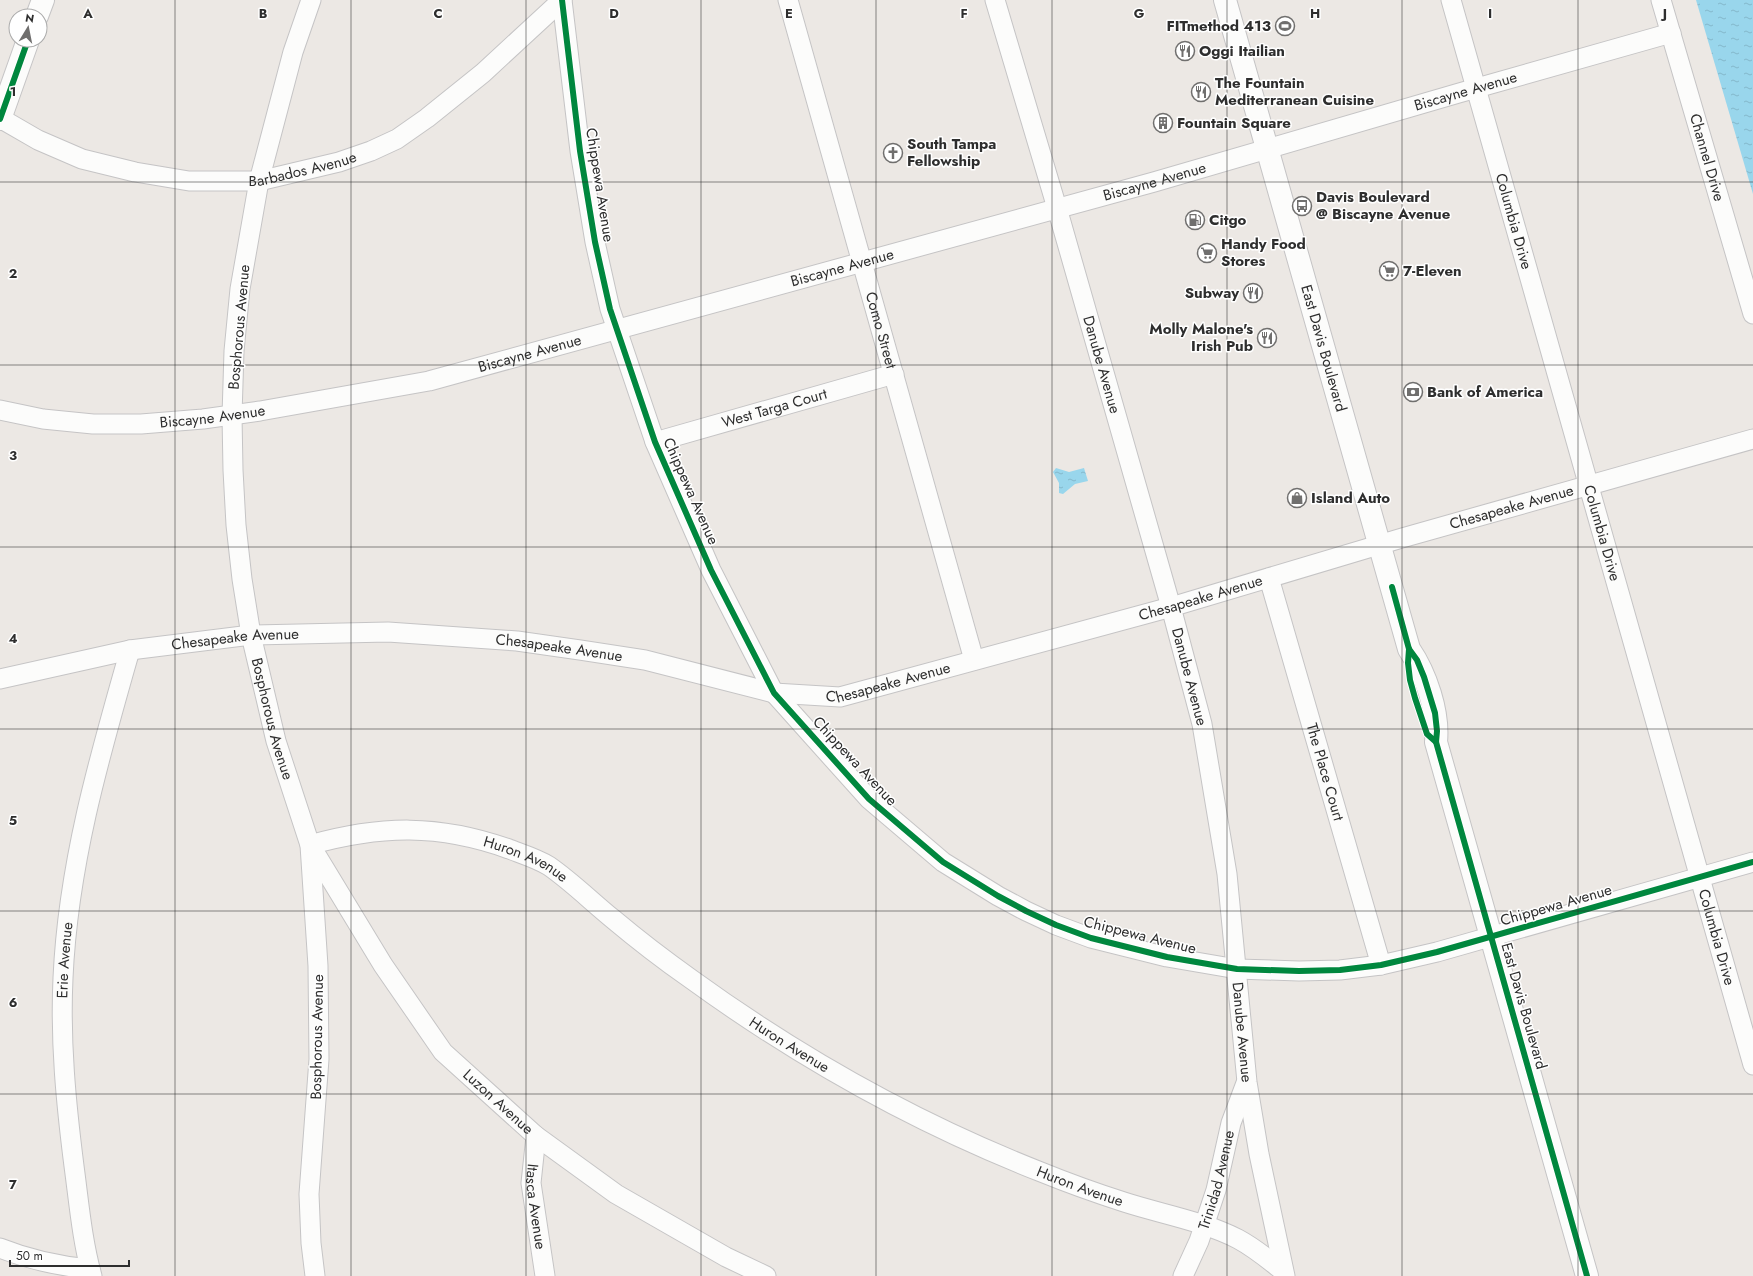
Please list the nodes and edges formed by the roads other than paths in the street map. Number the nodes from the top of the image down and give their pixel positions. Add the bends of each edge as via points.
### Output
1 (310, 0) edge
2 (562, 0) edge
3 (788, 0) edge
4 (995, 0) edge
5 (1225, 0) edge
6 (1451, 0) edge
7 (1661, 0) edge
8 (1671, 33) junction
9 (25, 48) edge
10 (1476, 88) junction
11 (0, 119) edge
12 (1268, 148) junction
13 (259, 181) junction
14 (1057, 208) junction
15 (862, 263) junction
16 (1753, 314) edge
17 (617, 330) junction
18 (894, 374) junction
19 (0, 410) edge
20 (232, 416) junction
21 (1753, 439) edge
22 (655, 442) junction
23 (1589, 485) junction
24 (1380, 545) junction
25 (1269, 578) junction
26 (1171, 607) junction
27 (251, 636) junction
28 (130, 650) junction
29 (974, 660) junction
30 (0, 679) edge
31 (774, 693) junction
32 (310, 845) junction
33 (1753, 862) edge
34 (1700, 877) junction
35 (1490, 937) junction
36 (1381, 965) junction
37 (1236, 969) junction
38 (1753, 1066) edge
39 (1247, 1082) junction
40 (536, 1136) junction
41 (1204, 1226) junction
42 (0, 1248) edge
43 (91, 1272) edge
44 (1284, 1273) edge
45 (315, 1276) edge
46 (545, 1276) edge
47 (766, 1276) edge
48 (1183, 1276) edge
49 (1587, 1276) edge

1 - 13 street, Bosphorous Avenue via 293,52
2 - 13 street, Barbados Avenue via 483,73 397,139 339,162
2 - 17 street, Chippewa Avenue via 580,151 597,248
3 - 15 street, Como Street
4 - 14 street, Danube Avenue
5 - 12 street, East Davis Boulevard
6 - 10 street, Columbia Drive
7 - 8 street, Channel Drive
8 - 10 street, Biscayne Avenue
8 - 16 street, Channel Drive
9 - 11 street
10 - 12 street, Biscayne Avenue
10 - 23 street, Columbia Drive
11 - 13 street, Barbados Avenue via 38,140 82,159 135,172 189,181
12 - 14 street, Biscayne Avenue
12 - 24 street, East Davis Boulevard
13 - 20 street, Bosphorous Avenue via 240,289 234,351
14 - 15 street, Biscayne Avenue
14 - 26 street, Danube Avenue
15 - 17 street, Biscayne Avenue
15 - 18 street, Como Street
17 - 20 street, Biscayne Avenue via 429,381
17 - 22 street, Chippewa Avenue
18 - 22 street, West Targa Court
18 - 29 street, Como Street
19 - 20 street, Biscayne Avenue via 43,419 93,424 142,424
20 - 27 street, Bosphorous Avenue via 236,525
21 - 23 street, Chesapeake Avenue
22 - 31 street, Chippewa Avenue via 711,570
23 - 24 street, Chesapeake Avenue
23 - 34 street, Columbia Drive
24 - 25 street, Chesapeake Avenue
24 - 35 street, East Davis Boulevard via 1409,649 1424,677 1435,713 1436,742
25 - 26 street, Chesapeake Avenue
25 - 36 street, The Place Court
26 - 29 street, Chesapeake Avenue
26 - 37 street, Danube Avenue via 1202,724 1227,874
27 - 28 street, Chesapeake Avenue
27 - 31 street, Chesapeake Avenue via 388,632 517,641 645,660
27 - 32 street, Bosphorous Avenue via 276,741
28 - 30 street, Chesapeake Avenue
28 - 43 street, Erie Avenue via 99,759 83,828 70,908 63,977 63,1046 68,1118 82,1232
29 - 31 street, Chesapeake Avenue via 840,697
31 - 37 street, Chippewa Avenue via 869,799 943,862 998,896 1056,925 1091,938 1167,957
32 - 40 street, Luzon Avenue via 383,965 443,1052
32 - 41 street, Huron Avenue via 340,836 372,831 436,831 508,848 548,865 675,968 779,1040 831,1071 940,1128 1018,1163 1123,1202
32 - 45 street, Bosphorous Avenue via 318,966 319,1059 309,1194
33 - 34 street, Chippewa Avenue
34 - 35 street, Chippewa Avenue
34 - 38 street, Columbia Drive
35 - 36 street, Chippewa Avenue
35 - 49 street, East Davis Boulevard
36 - 37 street, Chippewa Avenue via 1340,970
37 - 39 street, Danube Avenue
39 - 41 street, Trinidad Avenue via 1231,1123 1216,1190
39 - 44 street, Danube Avenue
40 - 46 street, Itasca Avenue via 531,1183
40 - 47 street, Luzon Avenue via 616,1194 726,1257
41 - 44 street, Huron Avenue via 1239,1239
41 - 48 street, Trinidad Avenue
42 - 43 street via 40,1262

